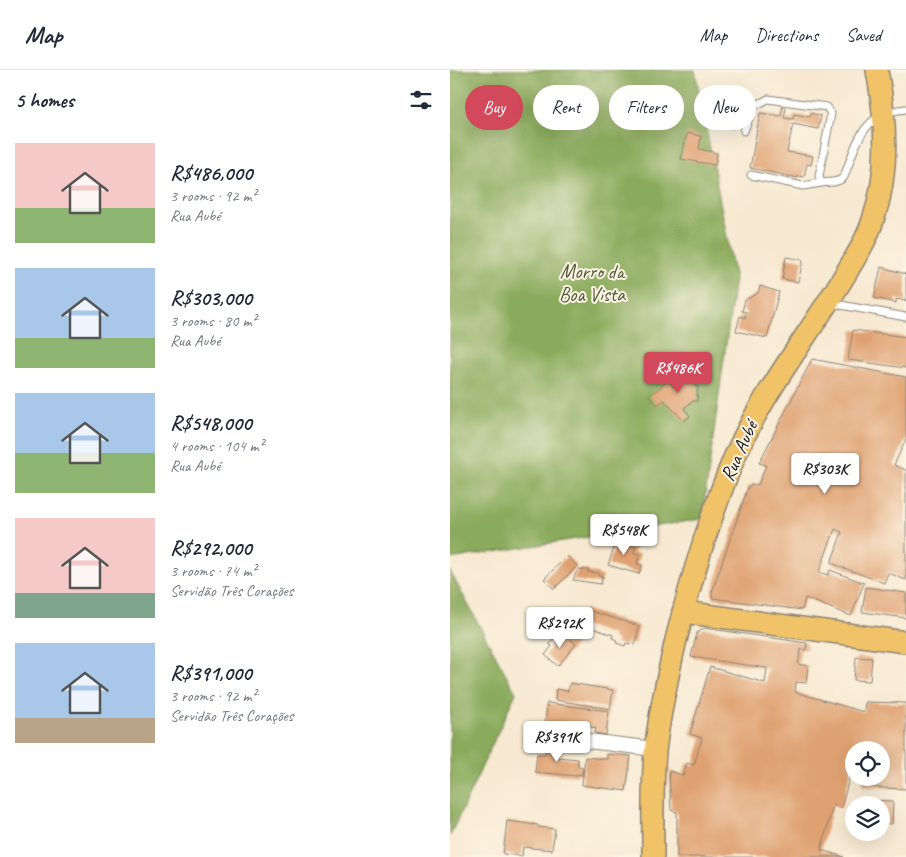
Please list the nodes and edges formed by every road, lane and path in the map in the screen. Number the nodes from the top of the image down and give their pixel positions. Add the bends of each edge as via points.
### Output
1 (877, 70) edge
2 (906, 109) edge
3 (884, 112) junction
4 (744, 131) dead end
5 (751, 176) dead end
6 (821, 183) junction
7 (828, 303) junction
8 (906, 317) edge
9 (683, 612) junction
10 (906, 642) edge
11 (563, 738) dead end
12 (655, 749) junction
13 (653, 857) edge

1 - 3 main road, Rua Aubé
2 - 3 lane
3 - 6 lane via 859,135 844,177 840,181
3 - 7 main road, Rua Aubé via 885,152 873,220
4 - 6 lane via 753,107 768,99 827,107 831,114 819,171
5 - 6 lane via 803,186
7 - 8 lane
7 - 9 main road, Rua Aubé via 777,378 745,434 712,518
9 - 10 main road
9 - 12 main road, Rua Aubé
11 - 12 street
12 - 13 main road, Rua Aubé

